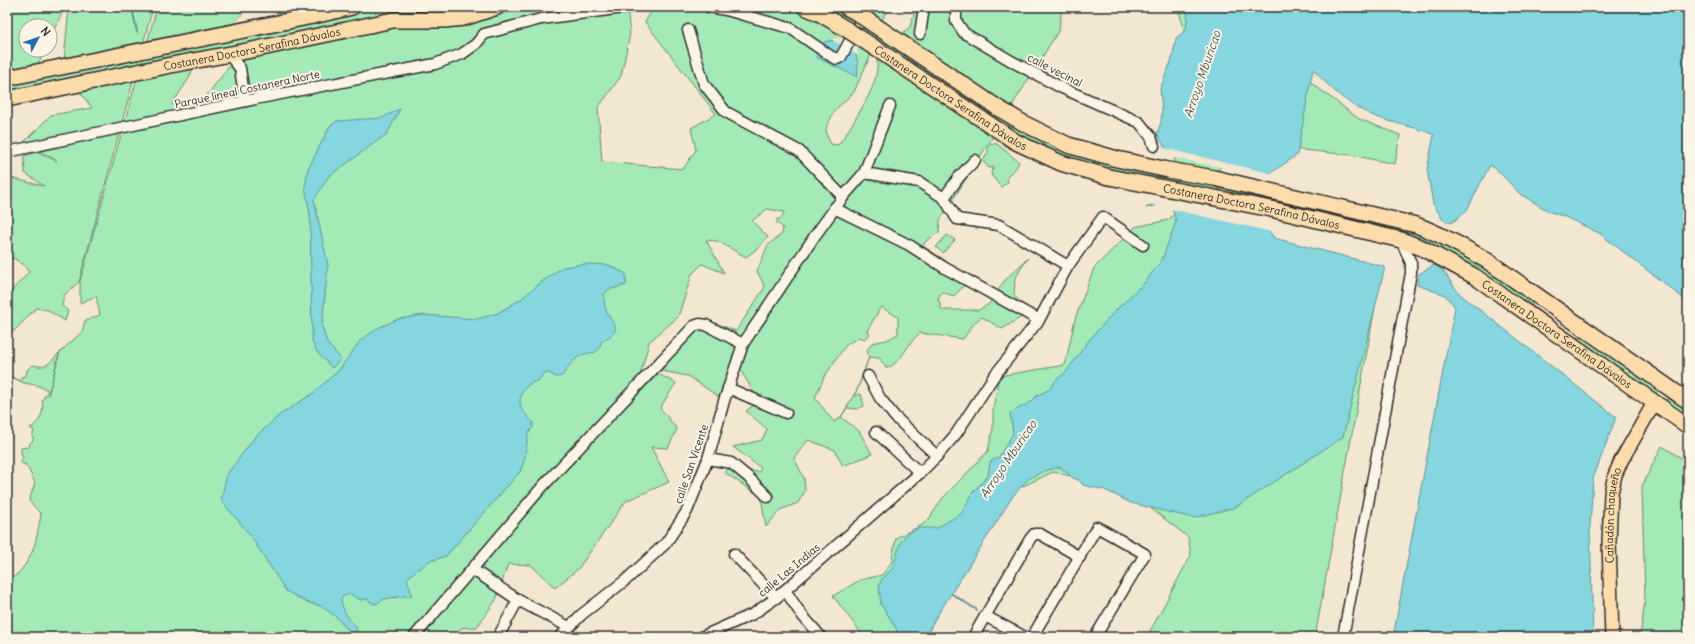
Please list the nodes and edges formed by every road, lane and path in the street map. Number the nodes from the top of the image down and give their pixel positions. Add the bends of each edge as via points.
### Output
1 (351, 7) edge
2 (457, 7) edge
3 (491, 7) edge
4 (631, 7) edge
5 (709, 7) edge
6 (805, 7) edge
7 (924, 7) edge
8 (956, 7) edge
9 (857, 9) edge
10 (444, 20) junction
11 (688, 30) dead end
12 (920, 34) dead end
13 (252, 50) junction
14 (228, 54) junction
15 (240, 68) junction
16 (7, 78) edge
17 (7, 98) edge
18 (245, 101) junction
19 (890, 106) dead end
20 (1154, 146) dead end
21 (7, 152) edge
22 (975, 160) dead end
23 (864, 173) junction
24 (843, 197) junction
25 (944, 198) junction
26 (834, 208) junction
27 (1401, 240) junction
28 (1143, 245) dead end
29 (1068, 266) junction
30 (1039, 320) junction
31 (743, 344) junction
32 (868, 376) dead end
33 (728, 388) junction
34 (1683, 397) edge
35 (1654, 403) junction
36 (786, 413) dead end
37 (1688, 426) edge
38 (876, 432) dead end
39 (937, 456) junction
40 (708, 459) junction
41 (920, 473) junction
42 (768, 497) dead end
43 (734, 554) dead end
44 (1080, 557) junction
45 (472, 569) junction
46 (785, 590) junction
47 (776, 598) junction
48 (518, 600) junction
49 (985, 616) junction
50 (569, 627) junction
51 (414, 637) edge
52 (498, 637) edge
53 (560, 637) edge
54 (701, 637) edge
55 (821, 637) edge
56 (973, 637) edge
57 (1025, 637) edge
58 (1032, 637) edge
59 (1095, 637) edge
60 (1343, 637) edge
61 (1612, 637) edge

1 - 16 highway, Costanera Doctora Serafina Dávalos
2 - 10 highway
3 - 10 highway, Costanera Doctora Serafina Dávalos via 464,18
4 - 18 street, Parque lineal Costanera Norte via 541,19 484,34 476,44 462,54 435,64
5 - 9 street via 790,28 837,59 841,57
6 - 27 highway, Costanera Doctora Serafina Dávalos, bridge via 846,29 1016,142 1061,163 1109,177
7 - 12 street
8 - 20 street, calle vecinal via 956,21 964,33 1062,88 1139,122 1151,137
9 - 34 highway, Costanera Doctora Serafina Dávalos, bridge via 873,24 998,108 1068,145 1117,159 1214,178 1416,225 1459,244 1486,260
10 - 13 highway, Costanera Doctora Serafina Dávalos via 393,20
11 - 24 street via 704,84 726,112 799,151
13 - 14 highway, Costanera Doctora Serafina Dávalos
13 - 15 street
14 - 15 street
14 - 17 highway, Costanera Doctora Serafina Dávalos
15 - 18 street
18 - 21 street, Parque lineal Costanera Norte
19 - 23 street, calle San Vicente
22 - 25 street
23 - 24 street, calle San Vicente
23 - 25 street via 918,182
24 - 26 street, calle San Vicente
25 - 29 street via 957,218 999,225
26 - 30 street via 909,246
26 - 31 street, calle San Vicente
27 - 35 highway, Costanera Doctora Serafina Dávalos via 1422,248 1474,276
27 - 60 street via 1411,263 1411,272
28 - 29 street, calle Las Indias via 1103,217
29 - 30 street, calle Las Indias
30 - 39 street, calle Las Indias via 994,376 966,419
31 - 33 street, calle San Vicente
31 - 45 street via 706,325 694,326 543,486
32 - 39 street via 880,398 895,417
33 - 36 street
33 - 40 street, calle San Vicente
34 - 35 highway via 1661,395
35 - 37 highway, Costanera Doctora Serafina Dávalos
35 - 61 main road, Cañadón chaqueño via 1621,461 1611,493 1609,543
38 - 41 street
39 - 41 street, calle Las Indias
40 - 42 street via 731,463
40 - 50 street, calle San Vicente via 687,511 666,543
41 - 46 street, calle Las Indias
43 - 47 street
44 - 49 street via 1040,534 1034,534
44 - 58 street
44 - 59 street via 1097,527 1144,554
45 - 48 street
45 - 51 street
46 - 47 street, calle Las Indias
46 - 55 street
47 - 54 street, calle Las Indias via 753,614
48 - 50 street
48 - 52 street
49 - 56 street
49 - 57 street
50 - 53 street, calle San Vicente

